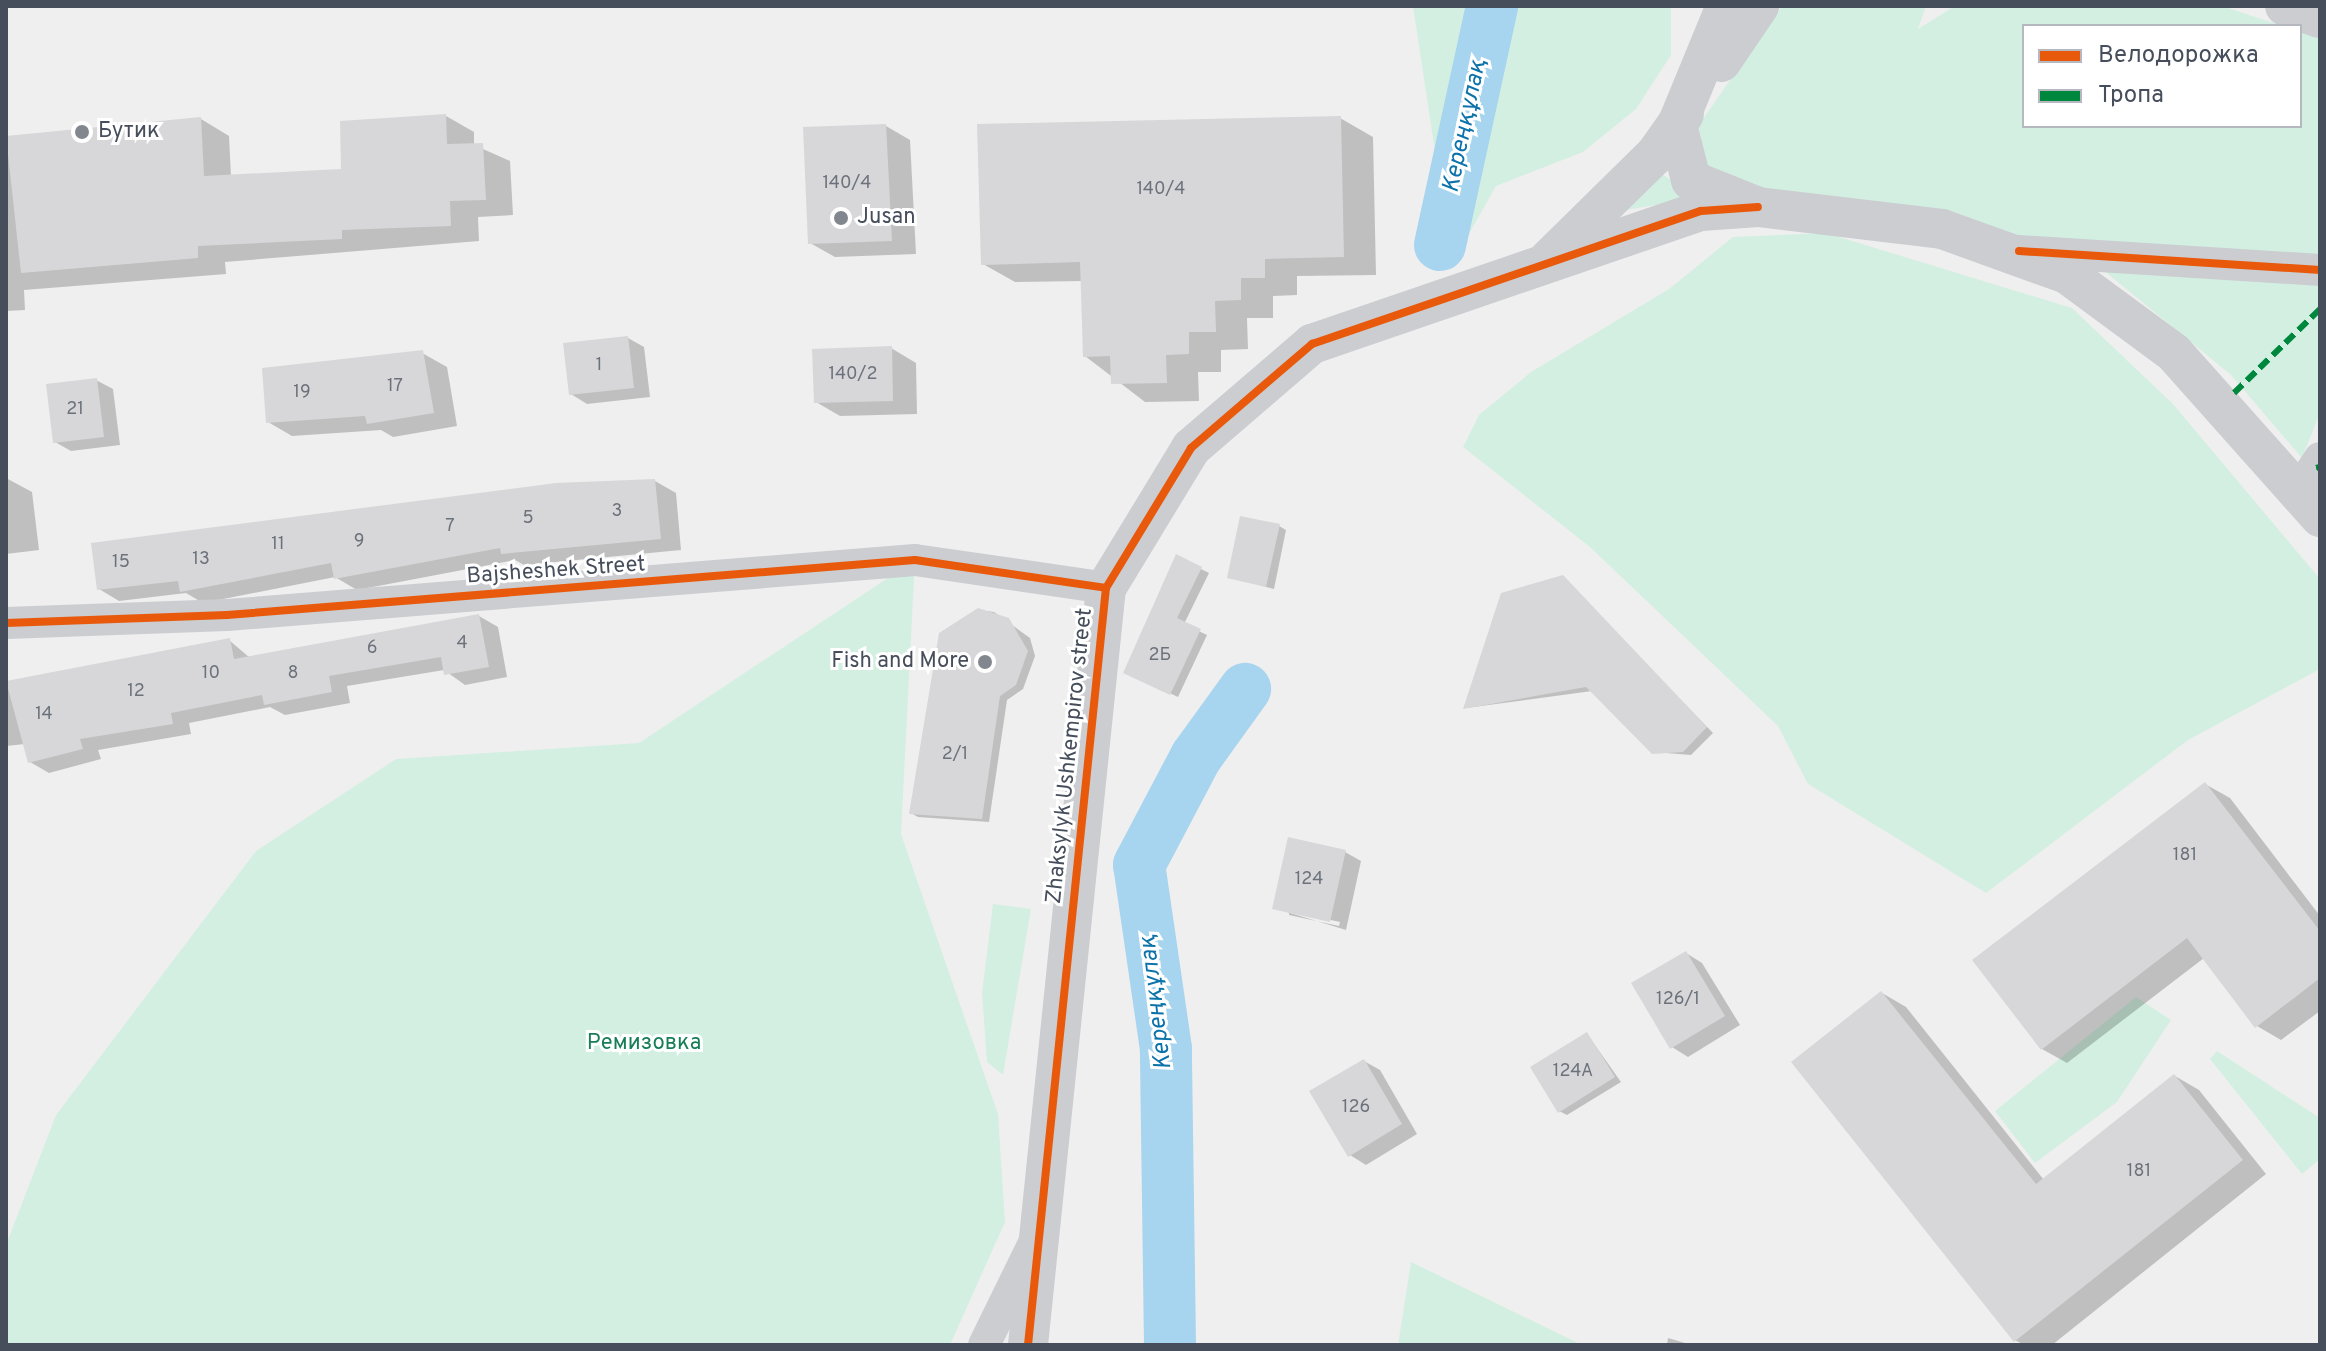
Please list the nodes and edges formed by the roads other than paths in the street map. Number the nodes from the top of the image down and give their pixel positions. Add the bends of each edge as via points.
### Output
1 (1726, 6) edge
2 (1759, 6) edge
3 (2285, 6) edge
4 (2320, 18) edge
5 (1677, 125) junction
6 (1651, 160) junction
7 (1691, 180) junction
8 (1758, 207) junction
9 (2019, 251) junction
10 (1540, 269) junction
11 (2320, 270) edge
12 (2320, 458) edge
13 (2309, 504) edge
14 (1106, 588) junction
15 (6, 623) edge
16 (1037, 1236) junction
17 (984, 1345) edge
18 (1028, 1345) edge

1 - 5 street
2 - 5 street
3 - 4 street
5 - 6 street, Zhaksylyk Ushkempirov street
5 - 7 street
6 - 7 street
6 - 10 street, Zhaksylyk Ushkempirov street
7 - 8 street
8 - 9 street via 1900,220
8 - 10 street via 1701,211
9 - 11 street
9 - 13 street via 2114,303 2156,337
10 - 14 street, Zhaksylyk Ushkempirov street via 1312,344 1191,448
12 - 13 street
14 - 15 street, Bajsheshek Street via 915,560 227,615
14 - 16 street, Zhaksylyk Ushkempirov street
16 - 17 street
16 - 18 street, Zhaksylyk Ushkempirov street

